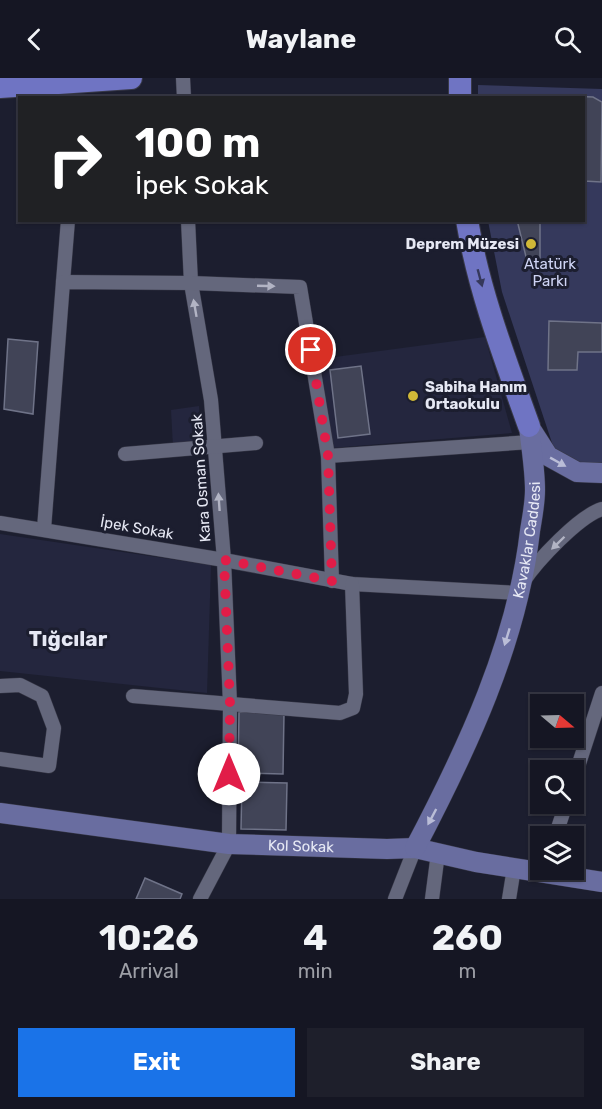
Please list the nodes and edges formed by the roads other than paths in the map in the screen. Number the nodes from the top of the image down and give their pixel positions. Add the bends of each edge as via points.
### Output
1 (131, 78) edge
2 (183, 78) edge
3 (77, 86) edge
4 (0, 87) edge
5 (184, 96) edge
6 (68, 222) edge
7 (188, 222) edge
8 (467, 222) edge
9 (63, 282) junction
10 (191, 283) junction
11 (530, 434) junction
12 (256, 443) dead end
13 (215, 448) junction
14 (125, 454) dead end
15 (328, 456) junction
16 (602, 473) edge
17 (602, 509) edge
18 (0, 523) edge
19 (44, 529) junction
20 (224, 560) junction
21 (332, 581) junction
22 (352, 584) junction
23 (520, 589) junction
24 (0, 686) edge
25 (602, 693) edge
26 (132, 696) dead end
27 (230, 704) junction
28 (0, 759) edge
29 (580, 760) edge
30 (0, 813) edge
31 (229, 844) junction
32 (416, 848) junction
33 (438, 853) junction
34 (514, 868) junction
35 (530, 870) edge
36 (584, 879) edge
37 (602, 882) edge
38 (200, 899) edge
39 (395, 899) edge
40 (432, 899) edge
41 (509, 899) edge

1 - 3 main road
2 - 5 street
3 - 4 main road
6 - 9 street
7 - 10 street, Kara Osman Sokak
8 -> 11 main road, Kavaklar Caddesi via 492,323
9 - 10 street
9 - 19 street
13 -> 10 street, Kara Osman Sokak
10 -> 15 street via 300,287
11 - 15 street
11 -> 16 street via 548,456 577,472
11 - 23 street, Kavaklar Caddesi via 535,490
12 - 13 street
13 - 14 street
20 -> 13 street, Kara Osman Sokak
15 - 21 street
17 -> 23 street via 593,512 561,540
18 - 19 street, İpek Sokak
19 - 20 street, İpek Sokak
20 - 21 street, İpek Sokak
20 - 27 street, Kara Osman Sokak
21 - 22 street, İpek Sokak
22 - 23 street, İpek Sokak
22 - 27 street via 356,694 353,708 340,713
23 -> 32 street, Kavaklar Caddesi via 507,639 476,724
24 - 28 street via 20,685 42,696 54,728 48,766
25 - 29 street
26 - 27 street
27 - 31 street, Kara Osman Sokak
30 - 31 street, Kol Sokak
31 - 32 street, Kol Sokak
31 - 38 street
32 - 33 street, Kol Sokak
32 - 39 street
33 - 34 street, Kol Sokak
33 - 40 street
34 - 35 street, Kol Sokak
34 - 41 street
36 - 37 street, Kol Sokak

